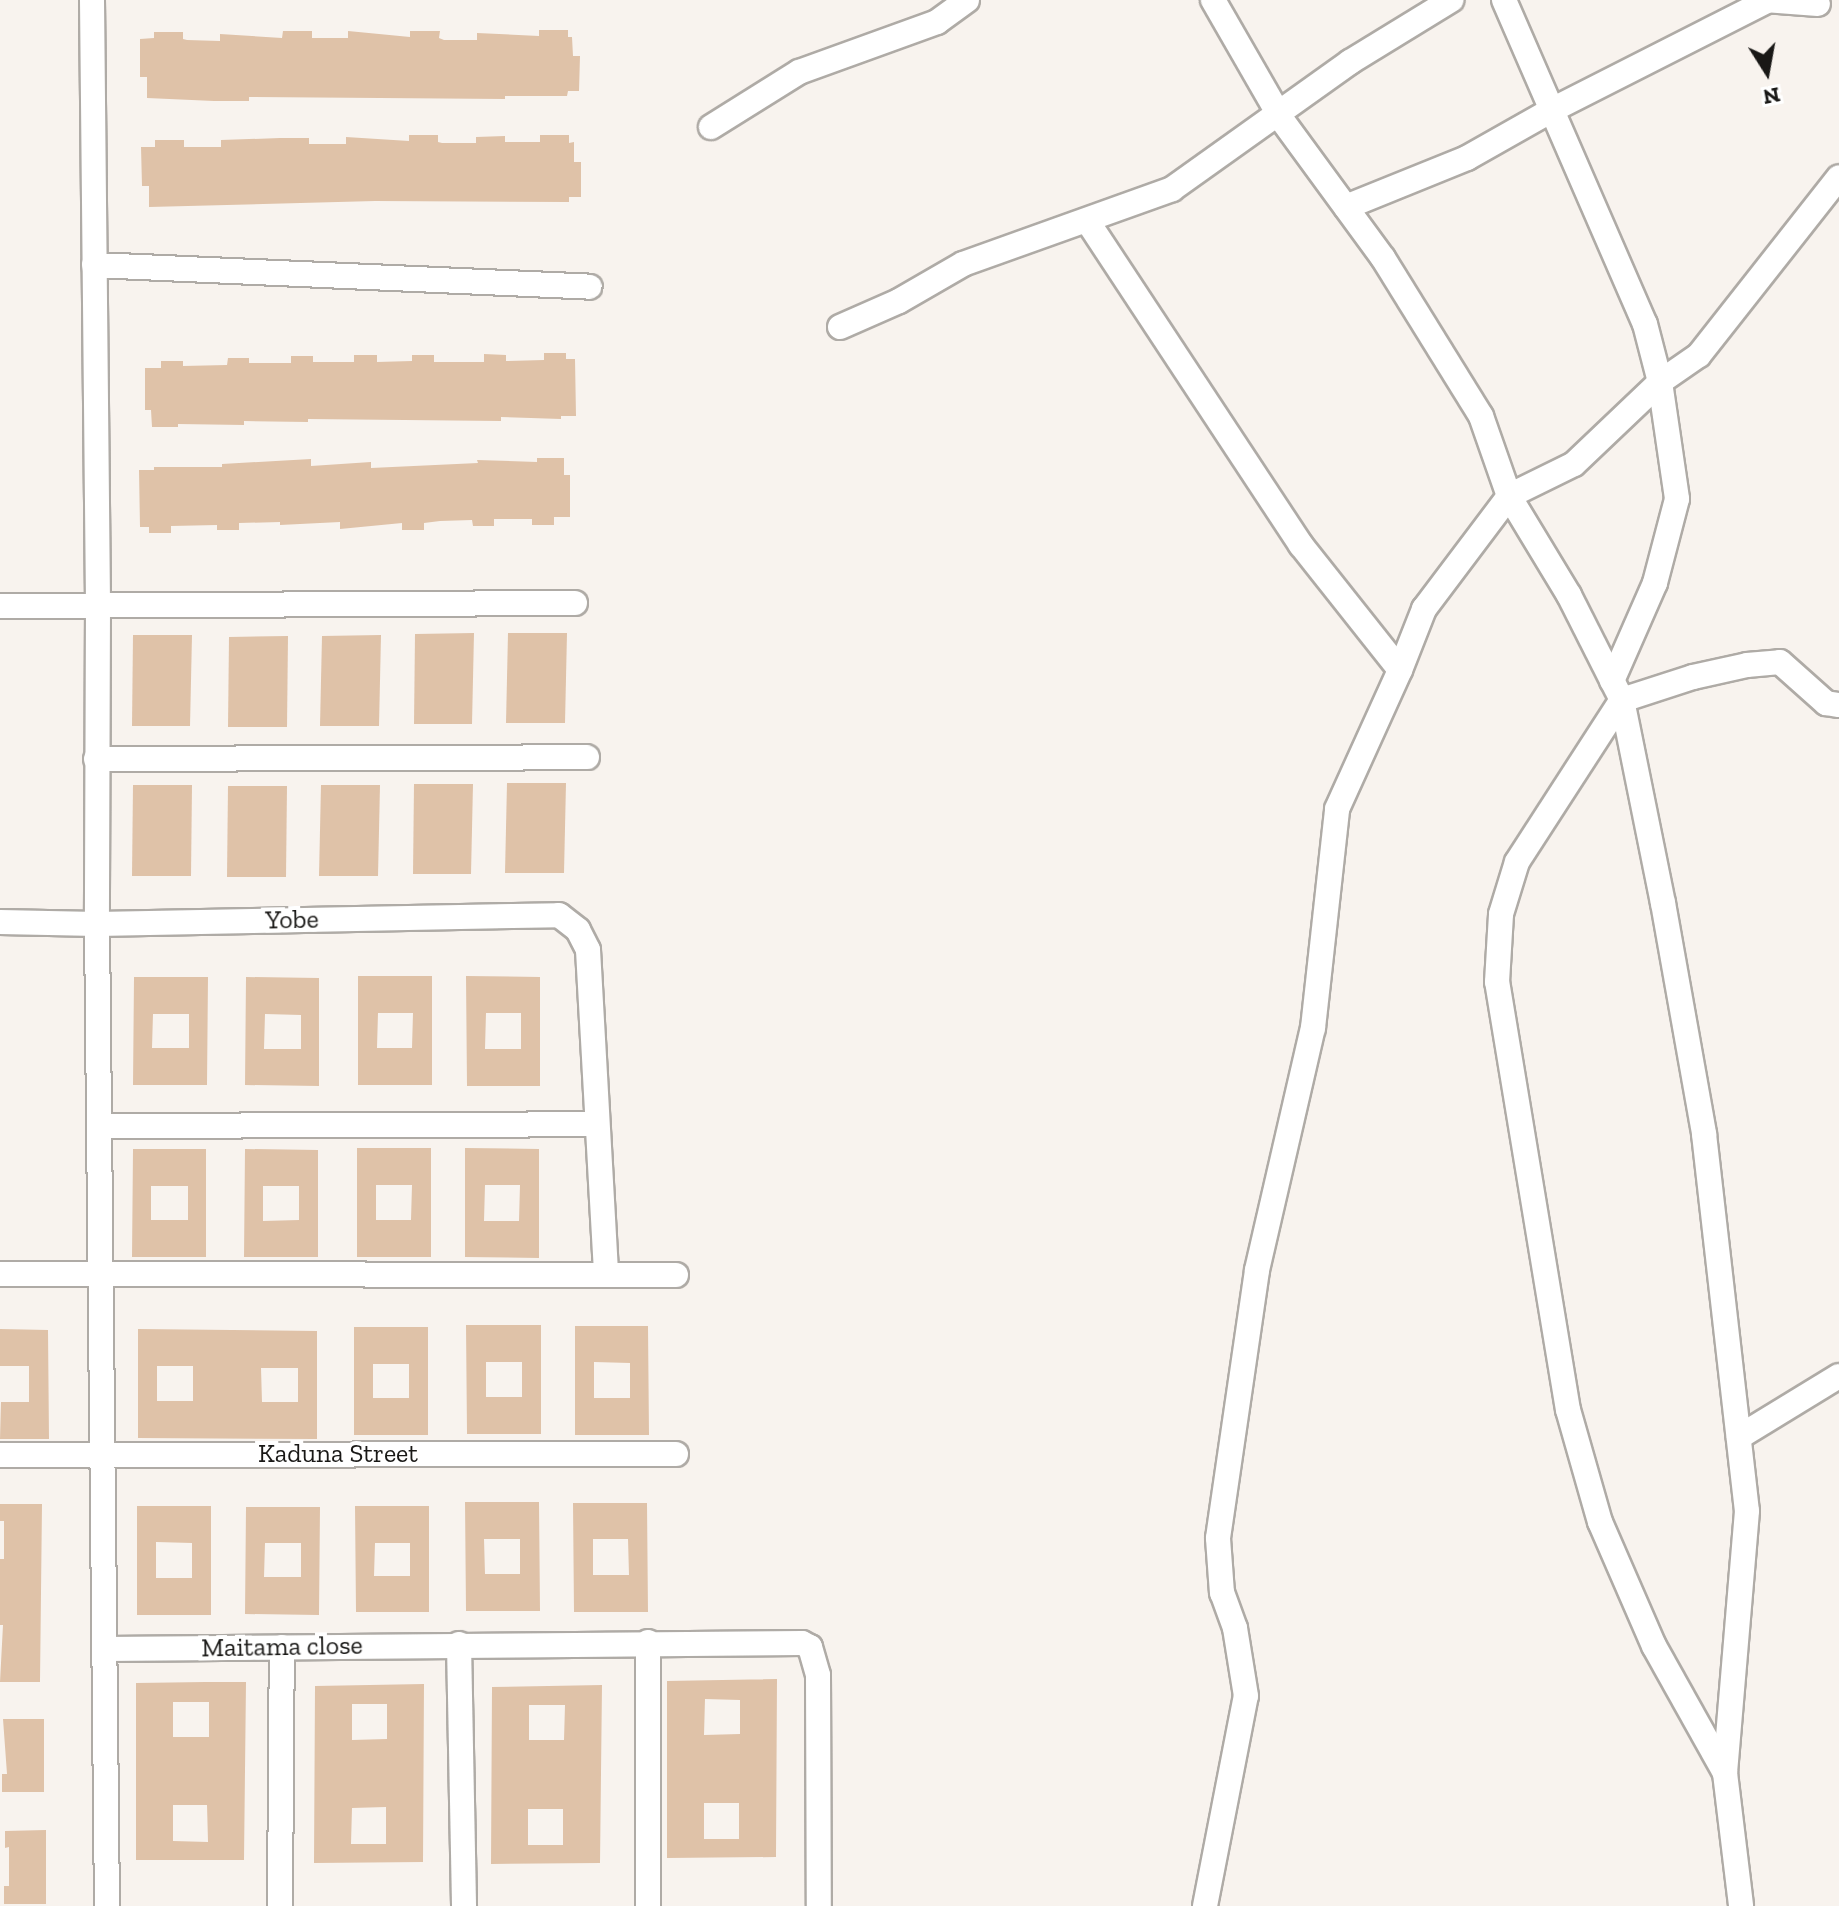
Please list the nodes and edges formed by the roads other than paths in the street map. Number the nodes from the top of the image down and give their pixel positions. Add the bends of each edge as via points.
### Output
1 (967, 0) edge
2 (1213, 0) edge
3 (1451, 0) edge
4 (1504, 0) edge
5 (1766, 0) edge
6 (1825, 3) edge
7 (88, 7) edge
8 (1550, 111) junction
9 (1277, 112) junction
10 (711, 127) dead end
11 (1839, 177) edge
12 (1346, 207) junction
13 (1088, 222) junction
14 (94, 265) junction
15 (590, 287) dead end
16 (840, 327) dead end
17 (1660, 382) junction
18 (1509, 496) junction
19 (575, 603) dead end
20 (0, 606) edge
21 (98, 606) junction
22 (1400, 670) junction
23 (1617, 690) junction
24 (1839, 705) edge
25 (587, 757) dead end
26 (96, 759) junction
27 (0, 922) edge
28 (97, 924) junction
29 (596, 1124) junction
30 (101, 1126) junction
31 (102, 1273) junction
32 (0, 1274) edge
33 (606, 1275) junction
34 (676, 1275) dead end
35 (1839, 1376) edge
36 (1739, 1437) junction
37 (104, 1454) junction
38 (676, 1454) dead end
39 (0, 1455) edge
40 (648, 1642) junction
41 (459, 1644) junction
42 (282, 1647) junction
43 (105, 1649) junction
44 (1725, 1773) junction
45 (107, 1906) edge
46 (280, 1906) edge
47 (464, 1906) edge
48 (648, 1906) edge
49 (819, 1906) edge
50 (1205, 1906) edge
51 (1741, 1906) edge

1 - 10 street via 937,22 799,72
2 - 9 street
3 - 9 street
4 - 8 street
5 - 6 street
5 - 8 street
7 - 14 street
8 - 12 street via 1467,158
8 - 17 street via 1645,324
9 - 12 street
9 - 13 street via 1172,189
11 - 17 street via 1699,355
12 - 18 street via 1481,416
13 - 16 street via 963,264
13 - 22 street via 1301,545
14 - 15 street
14 - 21 street
17 - 18 street via 1574,464
17 - 23 street via 1677,499 1655,583
18 - 22 street via 1424,609
18 - 23 street via 1569,595
19 - 21 street
20 - 21 street
21 - 26 street
22 - 50 street via 1337,809 1313,1028 1257,1270 1218,1538 1222,1593 1235,1628 1246,1696
23 - 24 street via 1780,662 1826,703
23 - 36 street via 1663,903 1704,1134
23 - 44 street via 1517,862 1501,914 1497,982 1568,1410 1600,1522 1654,1646
25 - 26 street
26 - 28 street
27 - 28 street, Yobe
28 - 29 street, Yobe via 559,915 578,930 588,950
28 - 30 street
29 - 30 street
29 - 33 street
30 - 31 street
31 - 32 street
31 - 33 street
31 - 37 street
33 - 34 street
35 - 36 street
36 - 44 street via 1747,1511
37 - 38 street, Kaduna Street
37 - 39 street, Kaduna Street
37 - 43 street
40 - 41 street, Maitama close
40 - 48 street
40 - 49 street, Maitama close via 810,1647 818,1675
41 - 42 street, Maitama close
41 - 47 street
42 - 43 street, Maitama close
42 - 46 street
43 - 45 street
44 - 51 street

